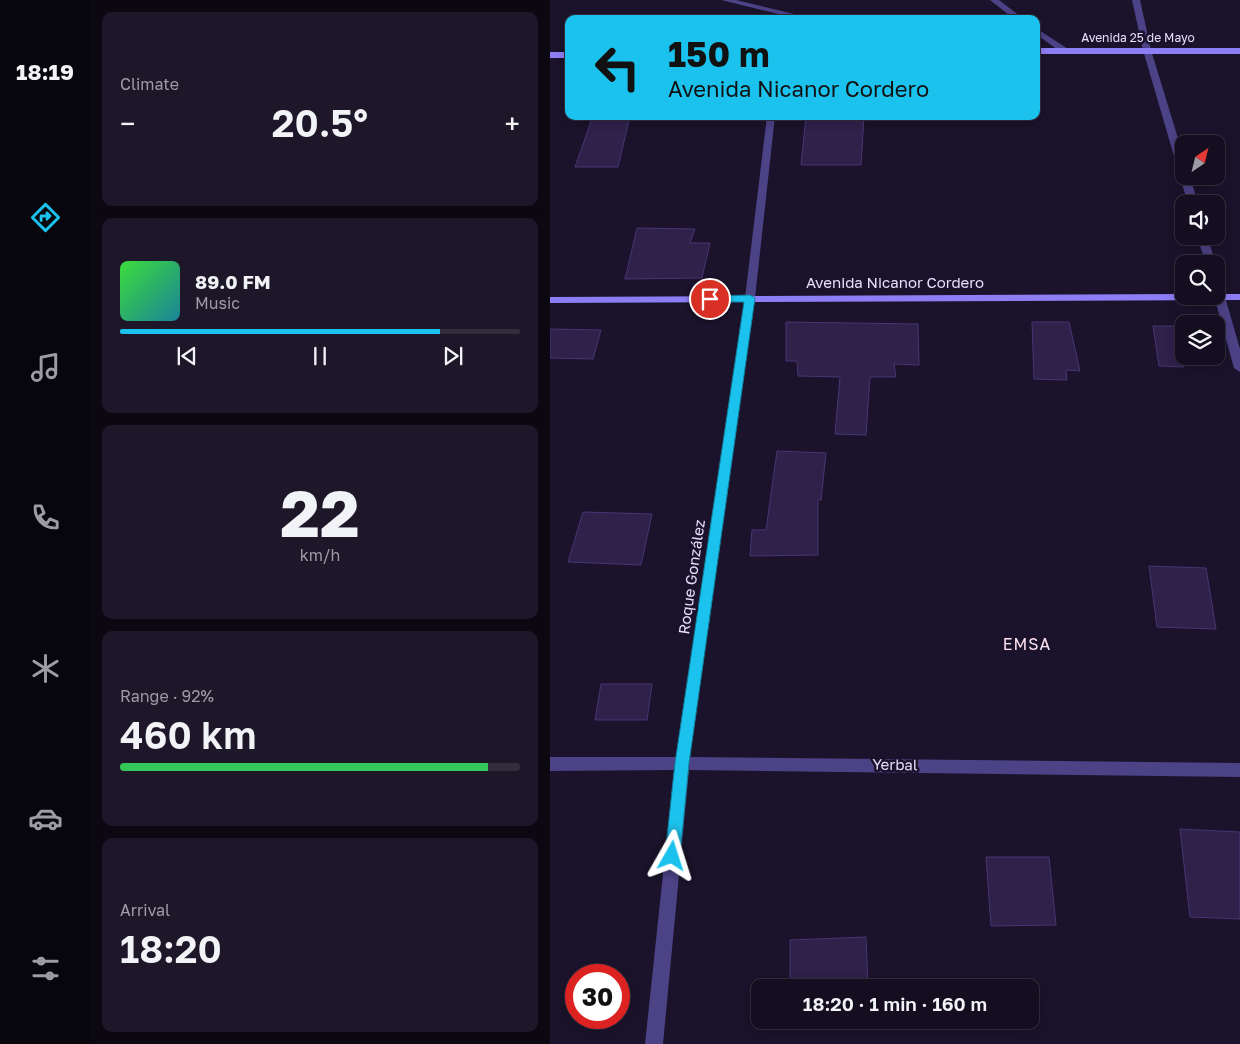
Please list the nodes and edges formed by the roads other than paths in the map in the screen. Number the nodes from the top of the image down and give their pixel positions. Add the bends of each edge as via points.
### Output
1 (725, 0) edge
2 (994, 0) edge
3 (1136, 0) edge
4 (793, 15) edge
5 (1015, 15) edge
6 (1040, 33) edge
7 (1147, 50) junction
8 (1040, 51) edge
9 (1066, 51) junction
10 (1240, 51) edge
11 (550, 55) edge
12 (565, 55) edge
13 (771, 120) edge
14 (1175, 145) edge
15 (1175, 297) edge
16 (1225, 297) edge
17 (1240, 297) edge
18 (750, 298) junction
19 (550, 300) edge
20 (1222, 305) edge
21 (1240, 368) edge
22 (682, 763) junction
23 (550, 764) edge
24 (1240, 770) edge
25 (654, 1044) edge

1 - 4 street
2 - 5 street
3 - 7 street
6 - 9 street
7 - 9 main road, Avenida 25 de Mayo
7 - 10 main road, Avenida 25 de Mayo
7 - 14 street
8 - 9 main road, Avenida 25 de Mayo
11 - 12 main road
13 - 18 street, Roque González
15 - 18 main road, Avenida Nicanor Cordero
16 - 17 main road, Avenida Nicanor Cordero
18 - 19 main road, Avenida Nicanor Cordero
18 - 22 street, Roque González
20 - 21 street
22 - 23 street, Yerbal
22 - 24 street, Yerbal
22 - 25 street, Roque González

